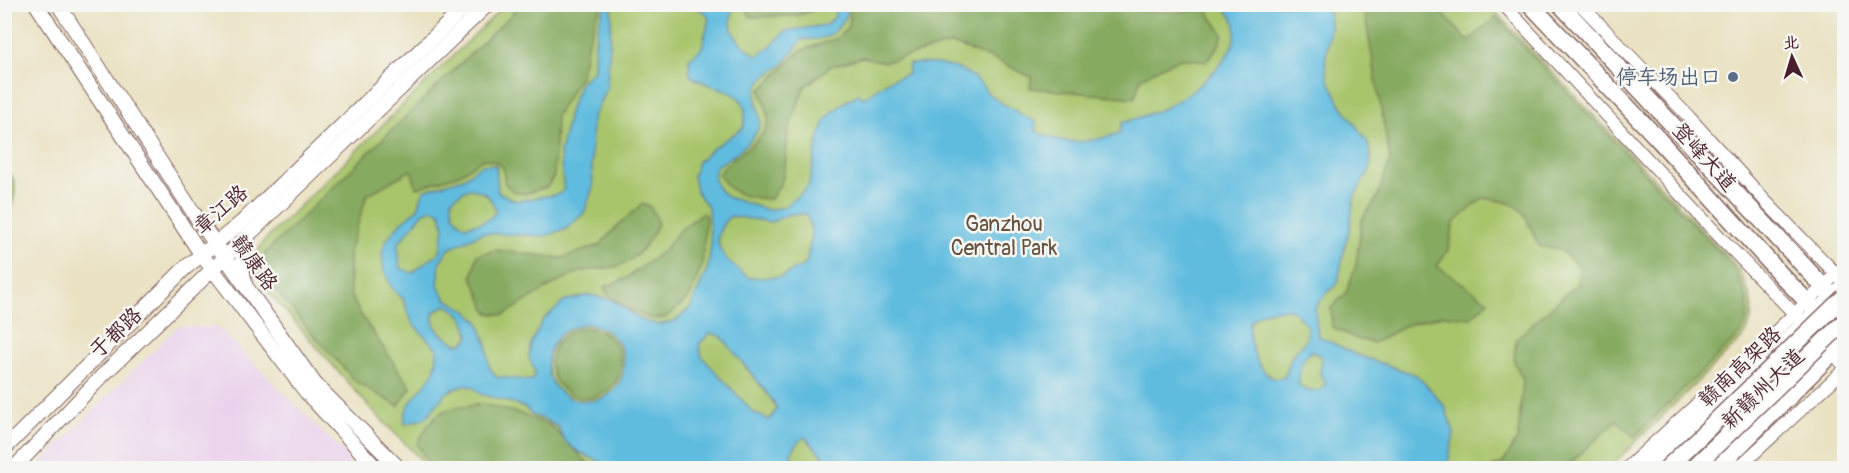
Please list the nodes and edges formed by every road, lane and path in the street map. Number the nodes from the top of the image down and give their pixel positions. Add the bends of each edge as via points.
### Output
1 (36, 4) edge
2 (58, 4) edge
3 (468, 4) edge
4 (488, 4) edge
5 (1503, 4) edge
6 (1530, 4) edge
7 (1560, 4) edge
8 (1580, 4) edge
9 (252, 232) junction
10 (214, 244) junction
11 (201, 254) junction
12 (224, 258) junction
13 (212, 270) junction
14 (1840, 287) edge
15 (248, 291) junction
16 (1814, 307) junction
17 (1801, 319) junction
18 (1845, 322) edge
19 (1842, 350) edge
20 (1760, 364) junction
21 (1845, 370) edge
22 (1789, 397) junction
23 (4, 449) edge
24 (14, 468) edge
25 (376, 468) edge
26 (399, 468) edge
27 (1627, 468) edge
28 (1641, 468) edge
29 (1652, 468) edge
30 (1667, 468) edge
31 (1693, 468) edge
32 (1712, 468) edge
33 (1717, 468) edge
34 (1738, 468) edge

1 - 11 main road, 赣康路
2 - 10 main road, 赣康路
3 - 10 main road, 章江路 via 241,223
4 - 9 main road, 章江路
5 - 17 street
6 - 16 main road, 登峰大道
7 - 14 main road, 登峰大道
8 - 14 street via 1689,117
9 - 12 main road, 于都路
9 - 15 main road via 241,264
10 - 11 main road, 章江路
10 - 12 main road, 赣康路
11 - 13 main road, 赣康路
11 - 23 main road, 章江路
12 - 13 main road, 于都路
12 - 15 main road, 赣康路
13 - 24 main road, 于都路
13 - 25 main road, 赣康路 via 306,392
14 - 16 main road, 新赣州大道
14 - 30 main road, 赣南高架路, bridge
15 - 26 main road, 赣康路 via 315,384
16 - 17 main road, 新赣州大道
16 - 19 main road, 登峰大道
17 - 19 street
17 - 20 main road, 新赣州大道
17 - 27 street via 1710,390
18 - 31 main road, 赣南高架路, bridge
19 - 22 main road, 新赣州大道
20 - 28 main road
20 - 29 main road, 新赣州大道
21 - 34 street
22 - 32 main road, 新赣州大道
22 - 33 main road

